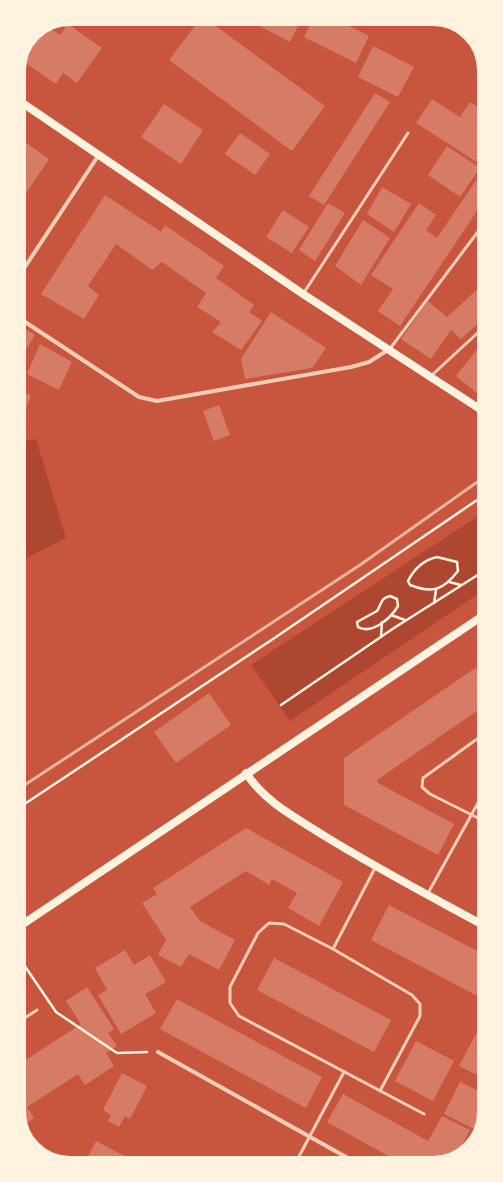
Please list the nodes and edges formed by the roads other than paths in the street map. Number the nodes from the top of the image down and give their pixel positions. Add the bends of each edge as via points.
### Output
1 (25, 105) edge
2 (408, 133) dead end
3 (98, 156) junction
4 (478, 232) edge
5 (25, 267) edge
6 (303, 294) junction
7 (25, 322) edge
8 (478, 333) edge
9 (388, 350) junction
10 (430, 377) junction
11 (478, 409) edge
12 (478, 619) edge
13 (478, 738) edge
14 (246, 773) junction
15 (478, 803) edge
16 (471, 815) junction
17 (478, 819) edge
18 (376, 867) junction
19 (427, 895) junction
20 (25, 923) edge
21 (478, 923) edge
22 (333, 949) junction
23 (36, 1010) dead end
24 (25, 1018) edge
25 (158, 1052) road end
26 (344, 1072) junction
27 (380, 1091) junction
28 (424, 1114) dead end
29 (310, 1137) junction
30 (299, 1157) edge
31 (346, 1157) edge

1 - 3 main road
2 - 6 lane
3 - 5 street
3 - 6 main road
4 - 9 lane
6 - 9 main road
7 - 9 street via 139,397 157,401 351,367 369,362
8 - 10 lane
9 - 10 main road
10 - 11 main road
12 - 14 main road
13 - 16 lane via 423,778 422,787
14 - 18 main road via 267,799
14 - 20 main road
15 - 16 lane
16 - 17 lane
16 - 19 lane
18 - 19 main road
18 - 22 lane
19 - 21 main road
22 - 26 lane via 284,924 269,923 258,933 230,988 230,1003 239,1016
22 - 27 lane via 412,994 420,1004 420,1016
23 - 24 lane
25 - 29 street
26 - 27 lane
26 - 29 lane
27 - 28 lane
29 - 30 lane
29 - 31 street

